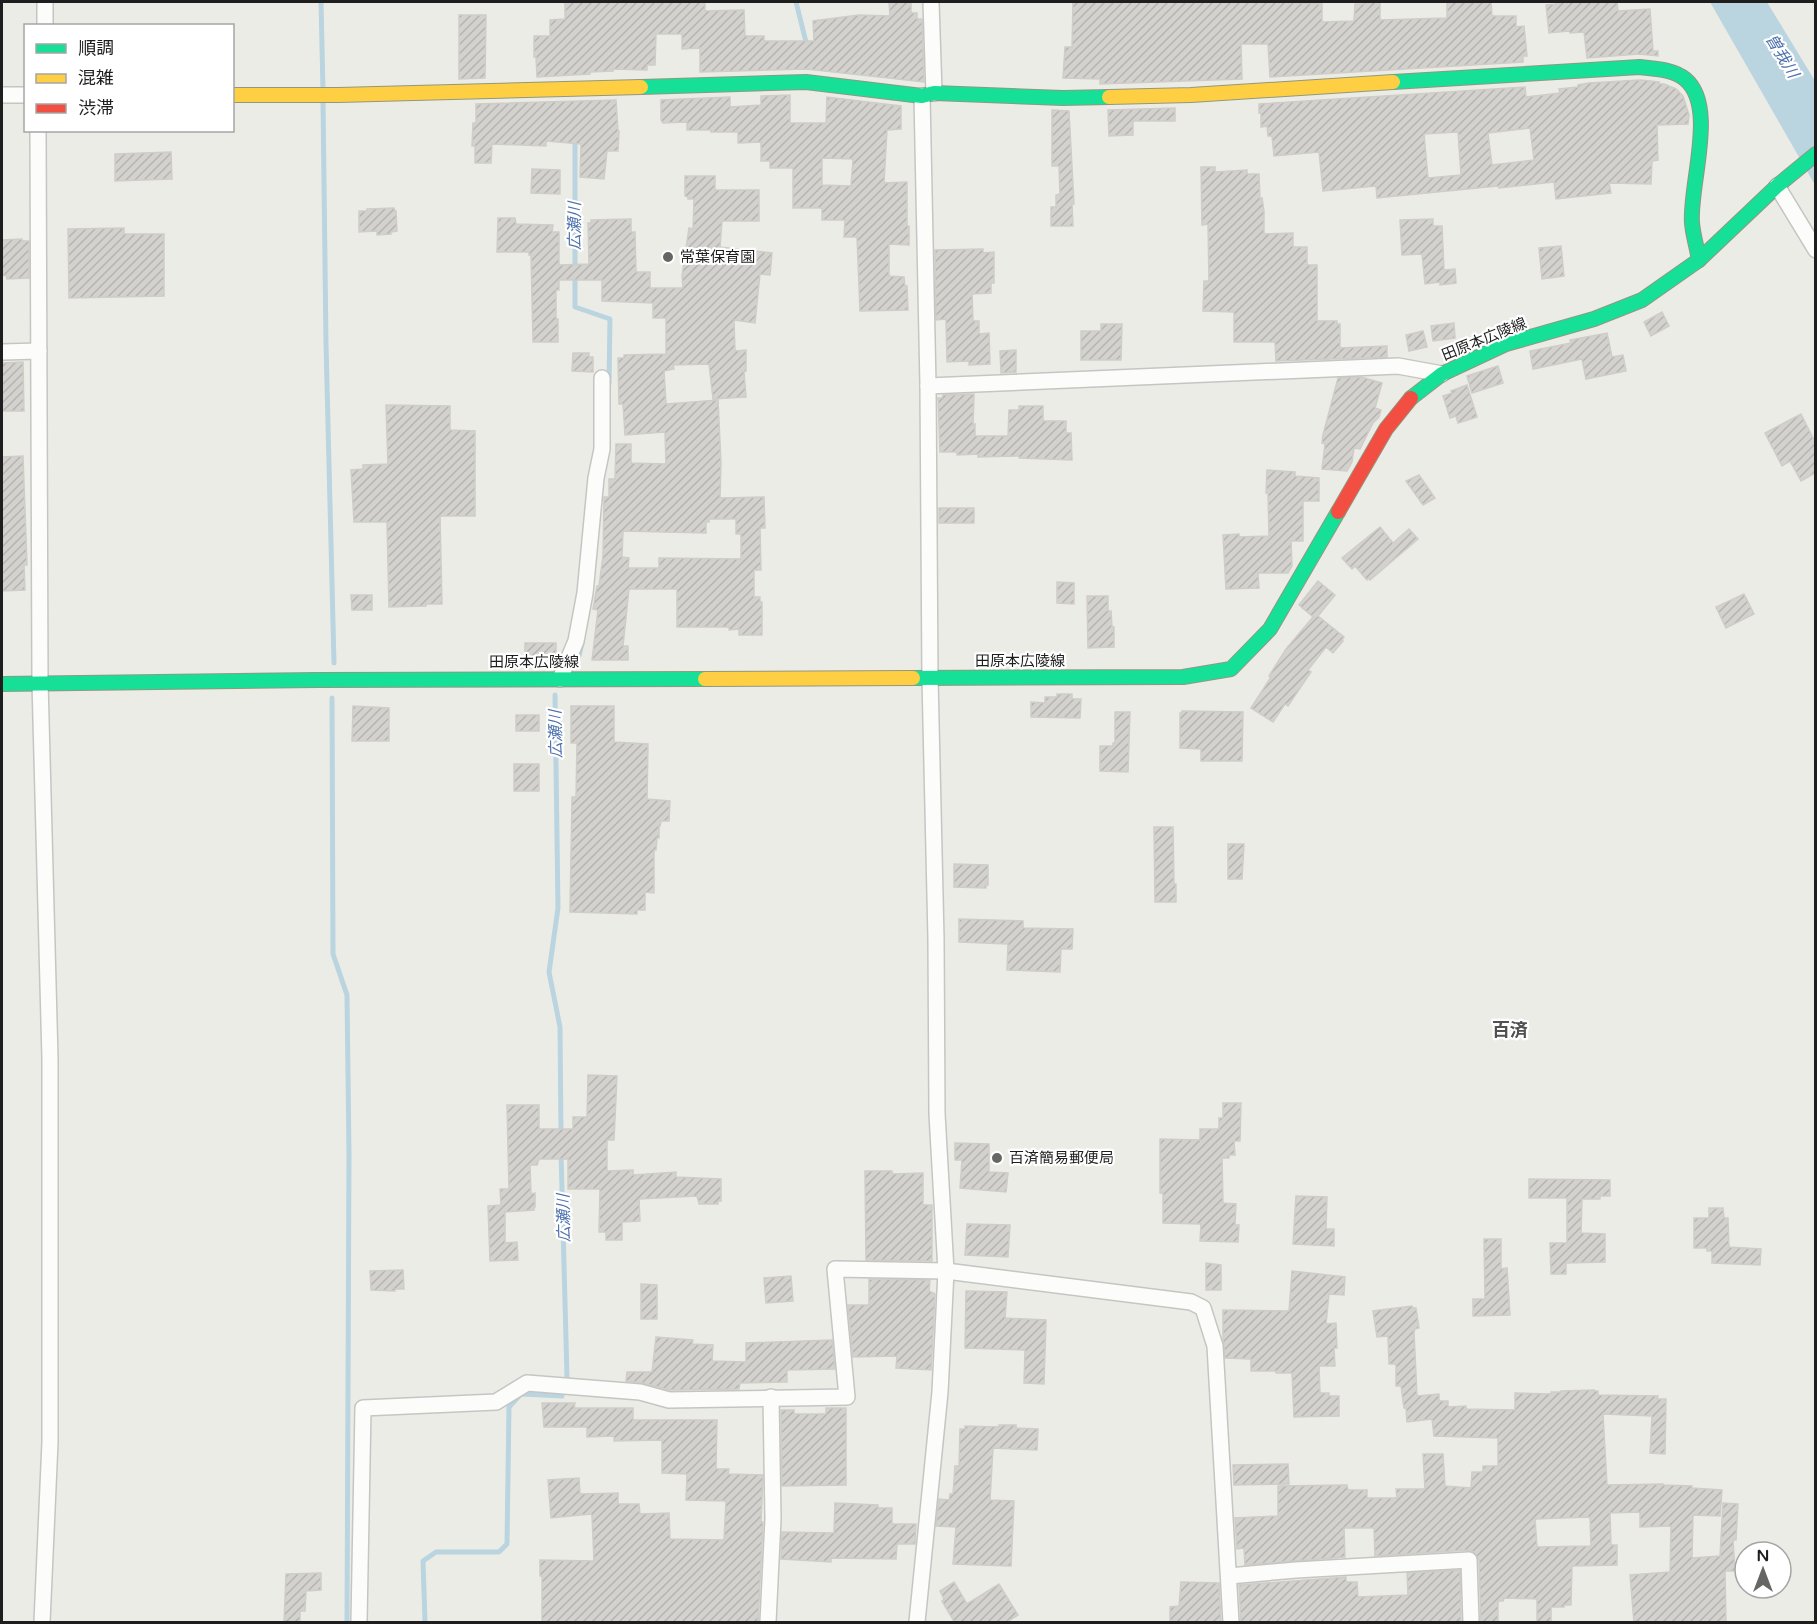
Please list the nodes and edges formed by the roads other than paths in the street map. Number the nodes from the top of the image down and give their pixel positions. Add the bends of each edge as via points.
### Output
1 (45, 2) edge
2 (931, 2) edge
3 (45, 24) edge
4 (2, 95) edge
5 (24, 95) edge
6 (234, 95) edge
7 (928, 95) junction
8 (38, 132) edge
9 (1815, 154) edge
10 (1777, 186) junction
11 (1815, 250) edge
12 (1699, 260) junction
13 (39, 351) junction
14 (2, 352) edge
15 (1442, 374) junction
16 (602, 378) dead end
17 (928, 386) junction
18 (930, 678) junction
19 (560, 679) junction
20 (40, 682) junction
21 (2, 684) edge
22 (946, 1271) junction
23 (771, 1397) junction
24 (1229, 1576) junction
25 (42, 1623) edge
26 (359, 1623) edge
27 (768, 1623) edge
28 (917, 1623) edge
29 (1231, 1623) edge
30 (1471, 1623) edge

1 - 3 street
2 - 7 street
4 - 5 street
6 - 7 main road via 806,82
7 - 12 main road via 1191,95 1640,67 1664,70 1684,78 1694,90 1702,114 1692,222
7 - 17 street
8 - 13 street
9 - 10 main road, 田原本広陵線
10 - 11 street
10 - 12 main road, 田原本広陵線
12 - 15 main road, 田原本広陵線 via 1642,300 1594,319 1506,344
13 - 14 street
13 - 20 street
15 - 17 street via 1398,366
15 - 18 main road, 田原本広陵線 via 1410,399 1386,429 1270,629 1231,669 1183,677
16 - 19 street via 602,450 596,478 595,544 576,641
17 - 18 street
18 - 19 main road, 田原本広陵線
18 - 22 street via 937,1114
19 - 20 main road, 田原本広陵線
20 - 21 main road, 田原本広陵線
20 - 25 street via 50,1059 50,1442
22 - 23 street via 835,1269 847,1397
22 - 24 street via 1191,1302 1203,1308 1215,1346
22 - 28 street via 940,1392
23 - 26 street via 669,1400 640,1392 527,1383 496,1402 363,1408
23 - 27 street via 773,1519
24 - 29 street
24 - 30 street via 1469,1560

